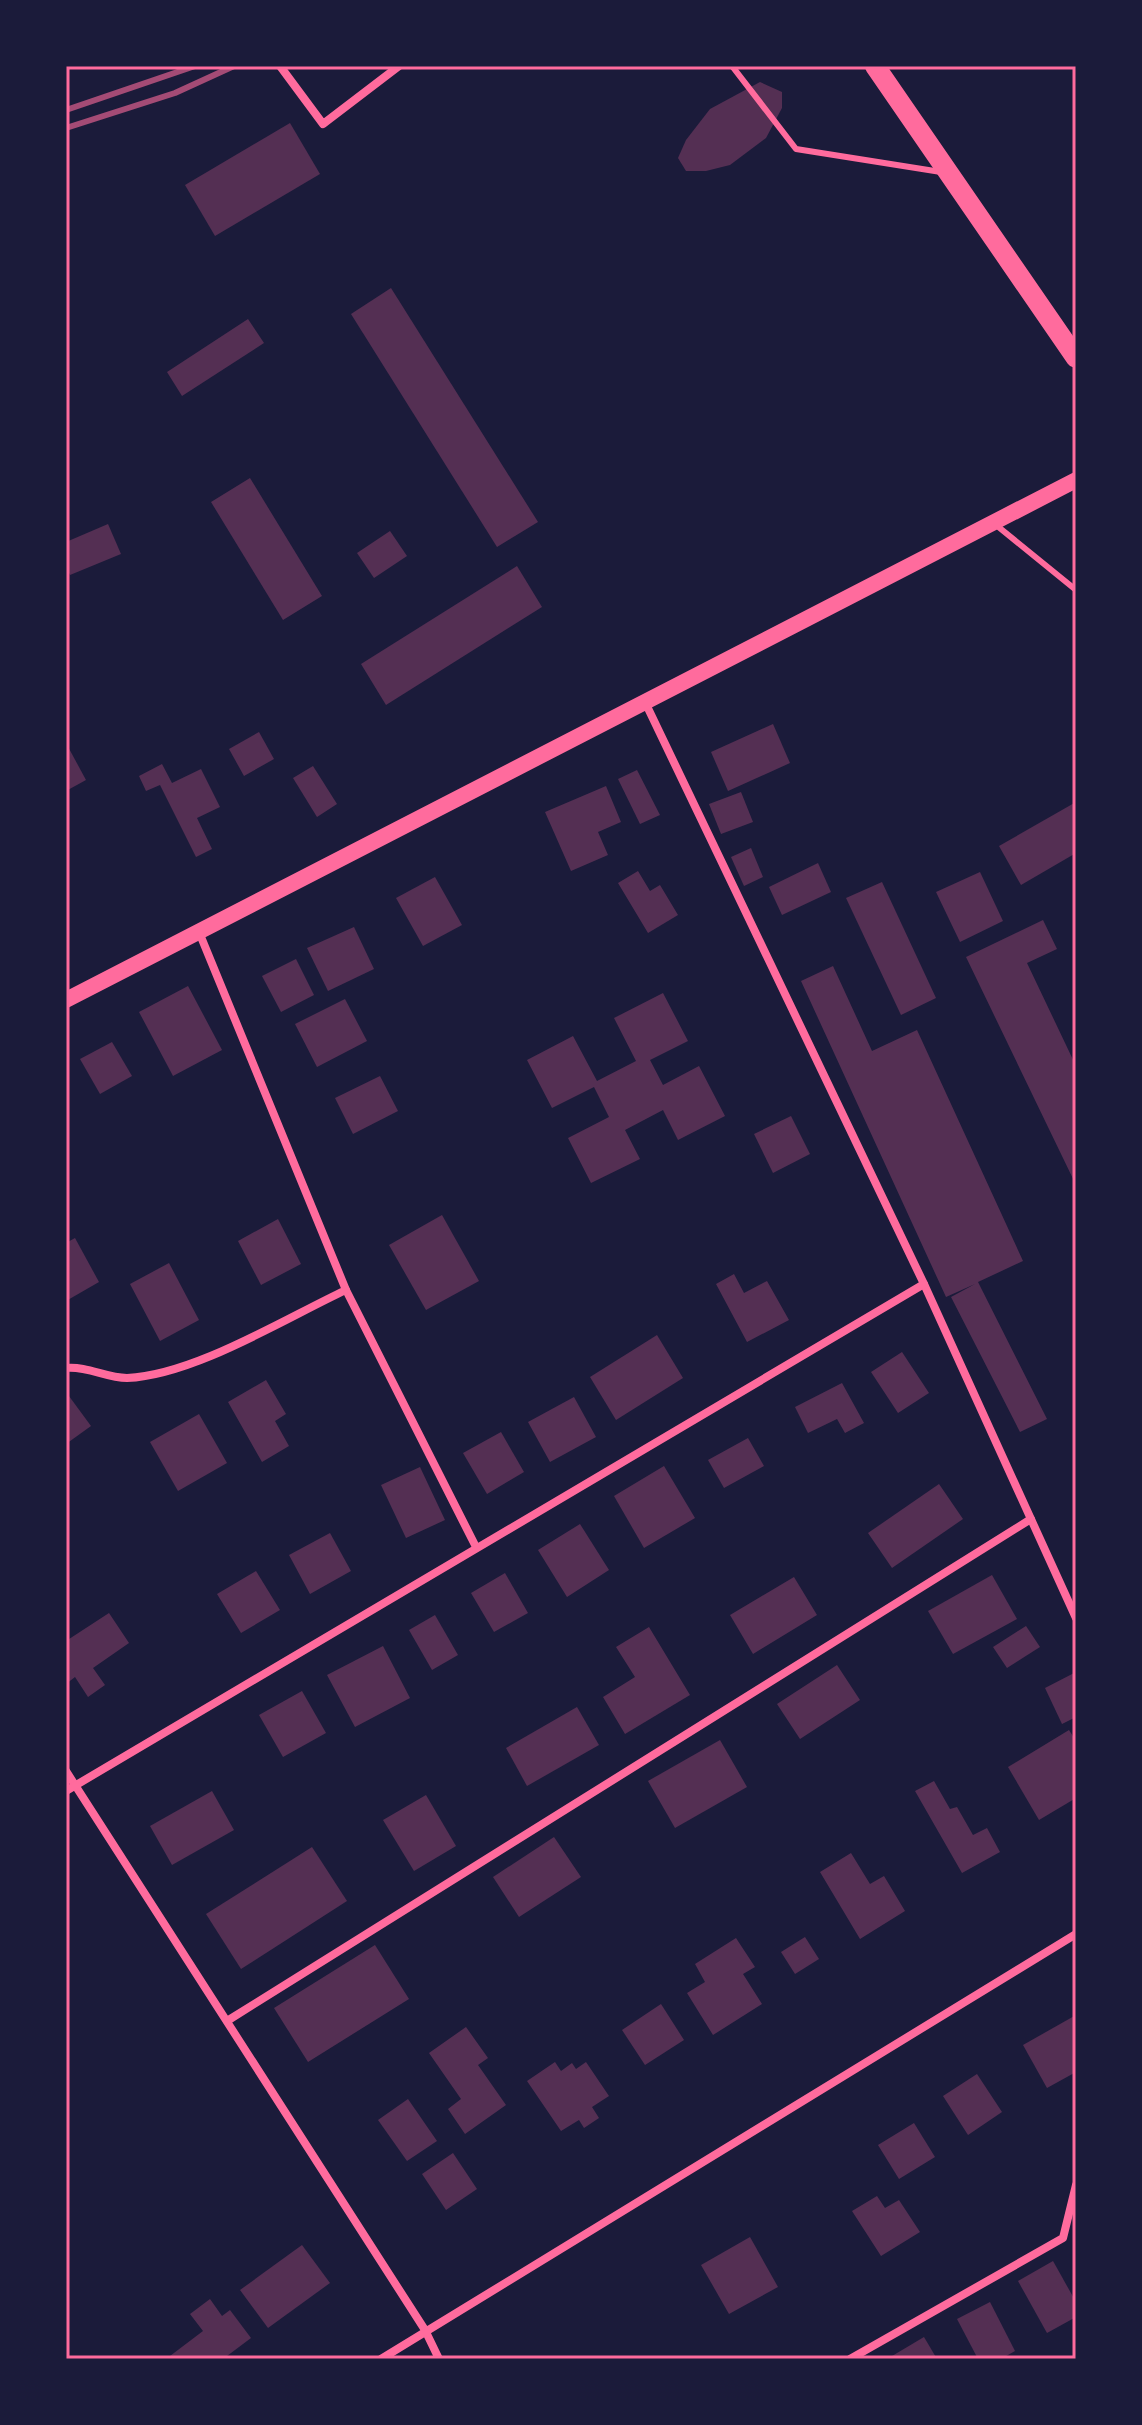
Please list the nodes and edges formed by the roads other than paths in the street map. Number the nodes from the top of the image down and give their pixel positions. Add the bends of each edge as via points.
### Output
1 (280, 66) edge
2 (399, 66) edge
3 (732, 66) edge
4 (875, 66) edge
5 (952, 174) junction
6 (1076, 358) edge
7 (1076, 480) edge
8 (993, 523) junction
9 (1076, 590) edge
10 (645, 701) junction
11 (199, 932) junction
12 (66, 1000) edge
13 (924, 1284) junction
14 (346, 1290) junction
15 (66, 1368) edge
16 (1031, 1519) junction
17 (476, 1547) junction
18 (1076, 1618) edge
19 (66, 1771) edge
20 (76, 1785) junction
21 (66, 1791) edge
22 (1076, 1934) edge
23 (227, 2021) junction
24 (1076, 2185) edge
25 (425, 2330) junction
26 (381, 2359) edge
27 (439, 2359) edge
28 (850, 2359) edge

1 - 2 street via 323,124
3 - 5 lane via 796,149
4 - 5 main road
5 - 6 main road
7 - 8 main road
8 - 9 lane
8 - 10 main road
10 - 11 main road
10 - 13 street
11 - 12 main road
11 - 14 street
13 - 16 street
13 - 17 street
14 - 15 street via 179,1369 125,1378
14 - 17 street
16 - 18 street
16 - 23 street
17 - 20 street
19 - 20 street
20 - 21 street
20 - 23 street
22 - 25 street
23 - 25 street
24 - 28 street via 1063,2238
25 - 26 street
25 - 27 street

